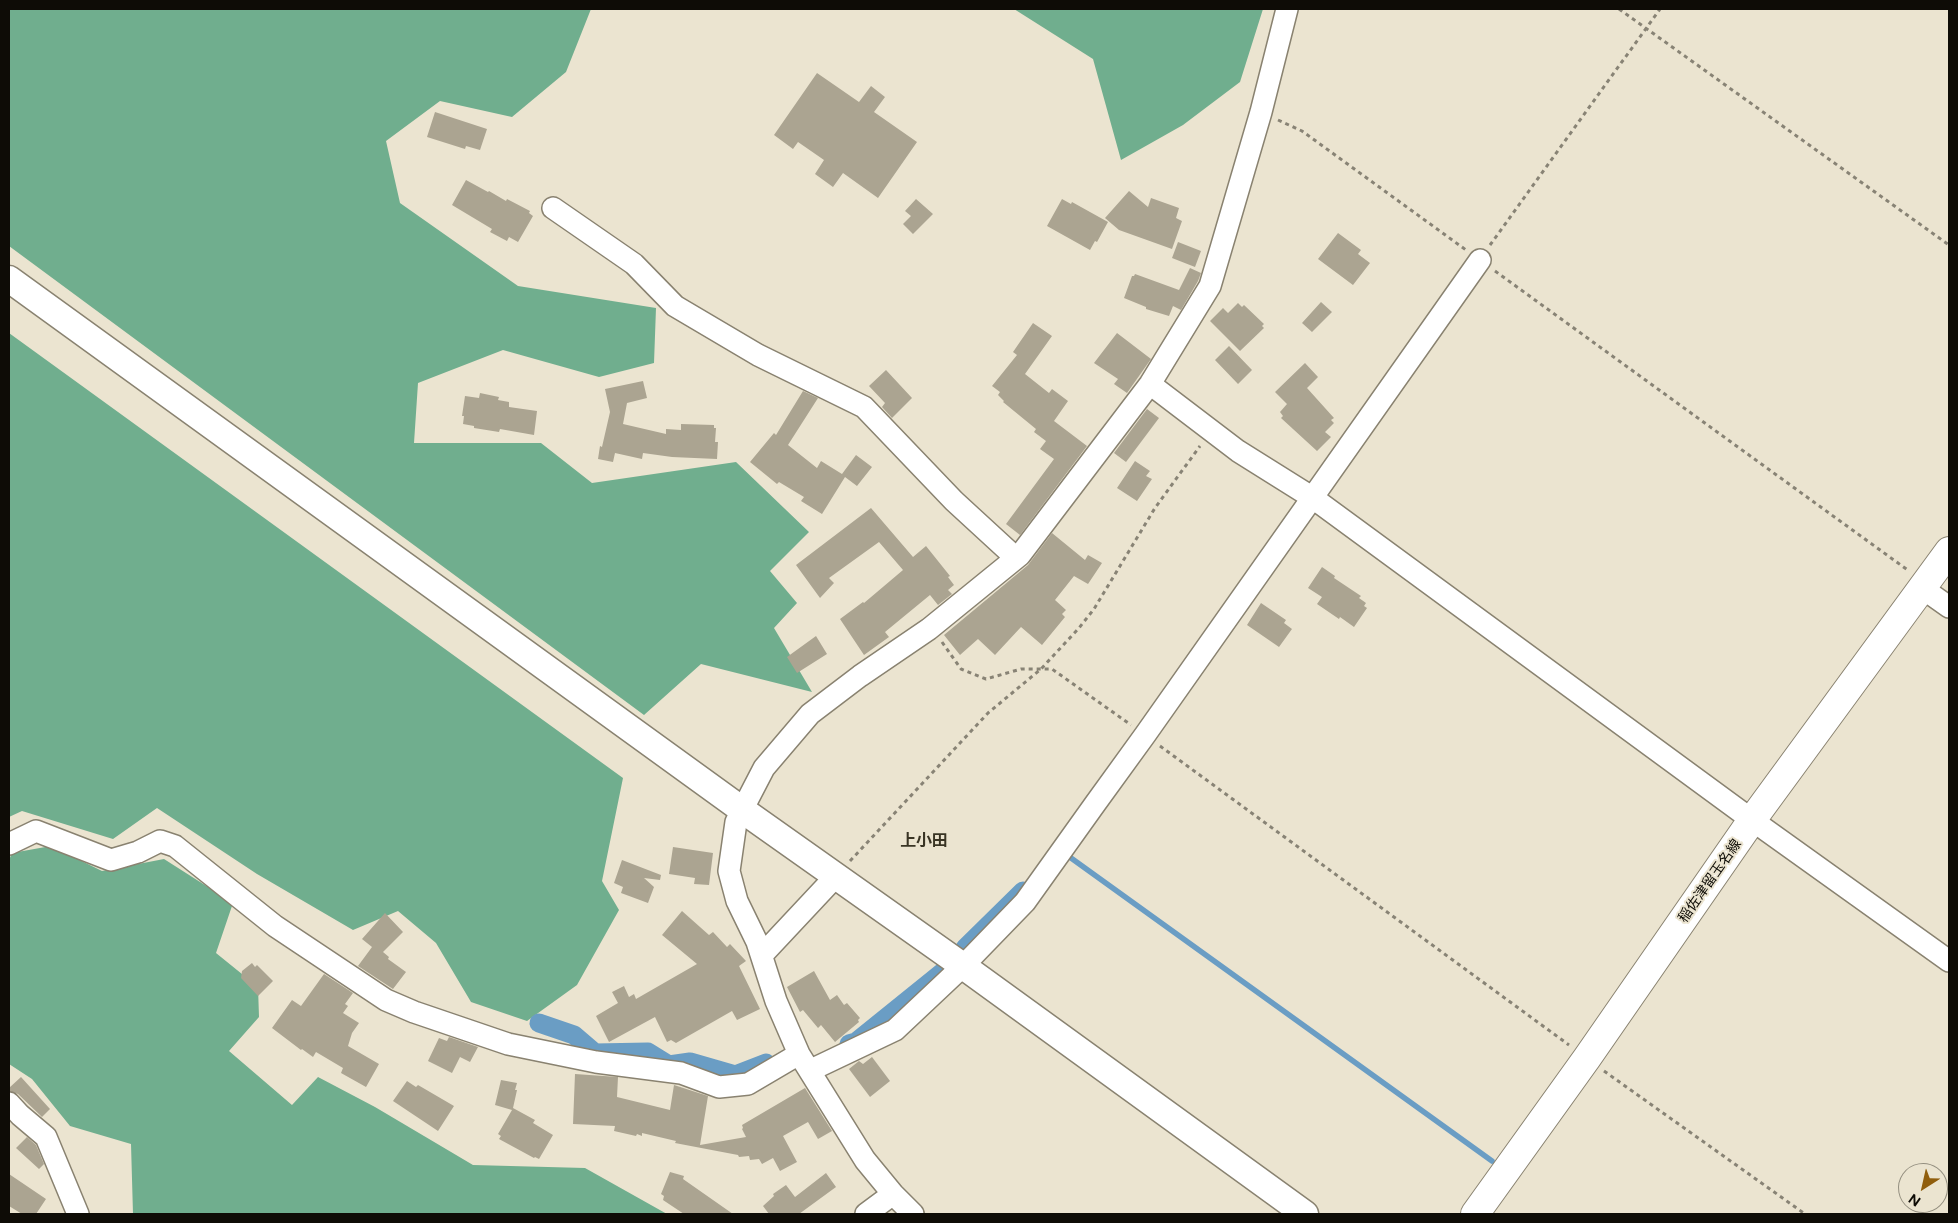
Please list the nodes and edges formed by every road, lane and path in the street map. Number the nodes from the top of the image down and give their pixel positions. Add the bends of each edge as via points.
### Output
1 (1287, 9) edge
2 (1619, 9) edge
3 (1660, 9) edge
4 (1646, 28) junction
5 (1261, 112) junction
6 (554, 208) dead end
7 (1949, 245) edge
8 (1480, 260) junction
9 (9, 279) edge
10 (1150, 384) junction
11 (1212, 431) junction
12 (1313, 498) junction
13 (1949, 551) edge
14 (1016, 558) junction
15 (1926, 583) junction
16 (1949, 607) edge
17 (929, 629) junction
18 (1041, 669) junction
19 (1145, 735) junction
20 (741, 809) junction
21 (1752, 820) junction
22 (9, 844) edge
23 (836, 876) junction
24 (762, 956) junction
25 (1949, 961) edge
26 (963, 966) junction
27 (1587, 1058) junction
28 (805, 1062) junction
29 (9, 1103) edge
30 (893, 1194) junction
31 (78, 1214) edge
32 (866, 1214) edge
33 (913, 1214) edge
34 (1305, 1214) edge
35 (1475, 1214) edge
36 (1805, 1214) edge

1 - 5 street
2 - 4 path
3 - 4 path
4 - 7 path
4 - 8 path
5 - 8 path via 1302,131
5 - 10 street via 1210,286
6 - 14 street via 634,264 675,306 758,355 864,407 954,501
8 - 12 street
8 - 15 path
9 - 20 street
10 - 11 street
10 - 14 street
11 - 12 street
11 - 18 path via 1155,508 1094,609
12 - 19 street
12 - 21 street
13 - 15 main road, 稲佐津留玉名線
14 - 17 street
15 - 16 street via 1925,590
15 - 21 main road, 稲佐津留玉名線
17 - 18 path via 942,641 961,669 986,679 1021,669
17 - 20 street via 810,714 764,768
18 - 19 path via 1052,669
18 - 23 path via 988,713
19 - 26 street via 1025,902
19 - 27 path
20 - 23 street
20 - 24 street via 736,822 730,871 737,901
21 - 25 street
21 - 27 main road, 稲佐津留玉名線
22 - 28 street via 36,832 111,860 160,841 175,846 275,926 386,1000 508,1044 596,1062 681,1073 719,1087 748,1084
23 - 24 street
23 - 26 street
24 - 28 street via 776,1001
26 - 28 street via 895,1030
26 - 34 street
27 - 35 main road, 稲佐津留玉名線
27 - 36 path
28 - 30 street via 865,1160
29 - 31 street via 46,1137
30 - 32 street
30 - 33 street

